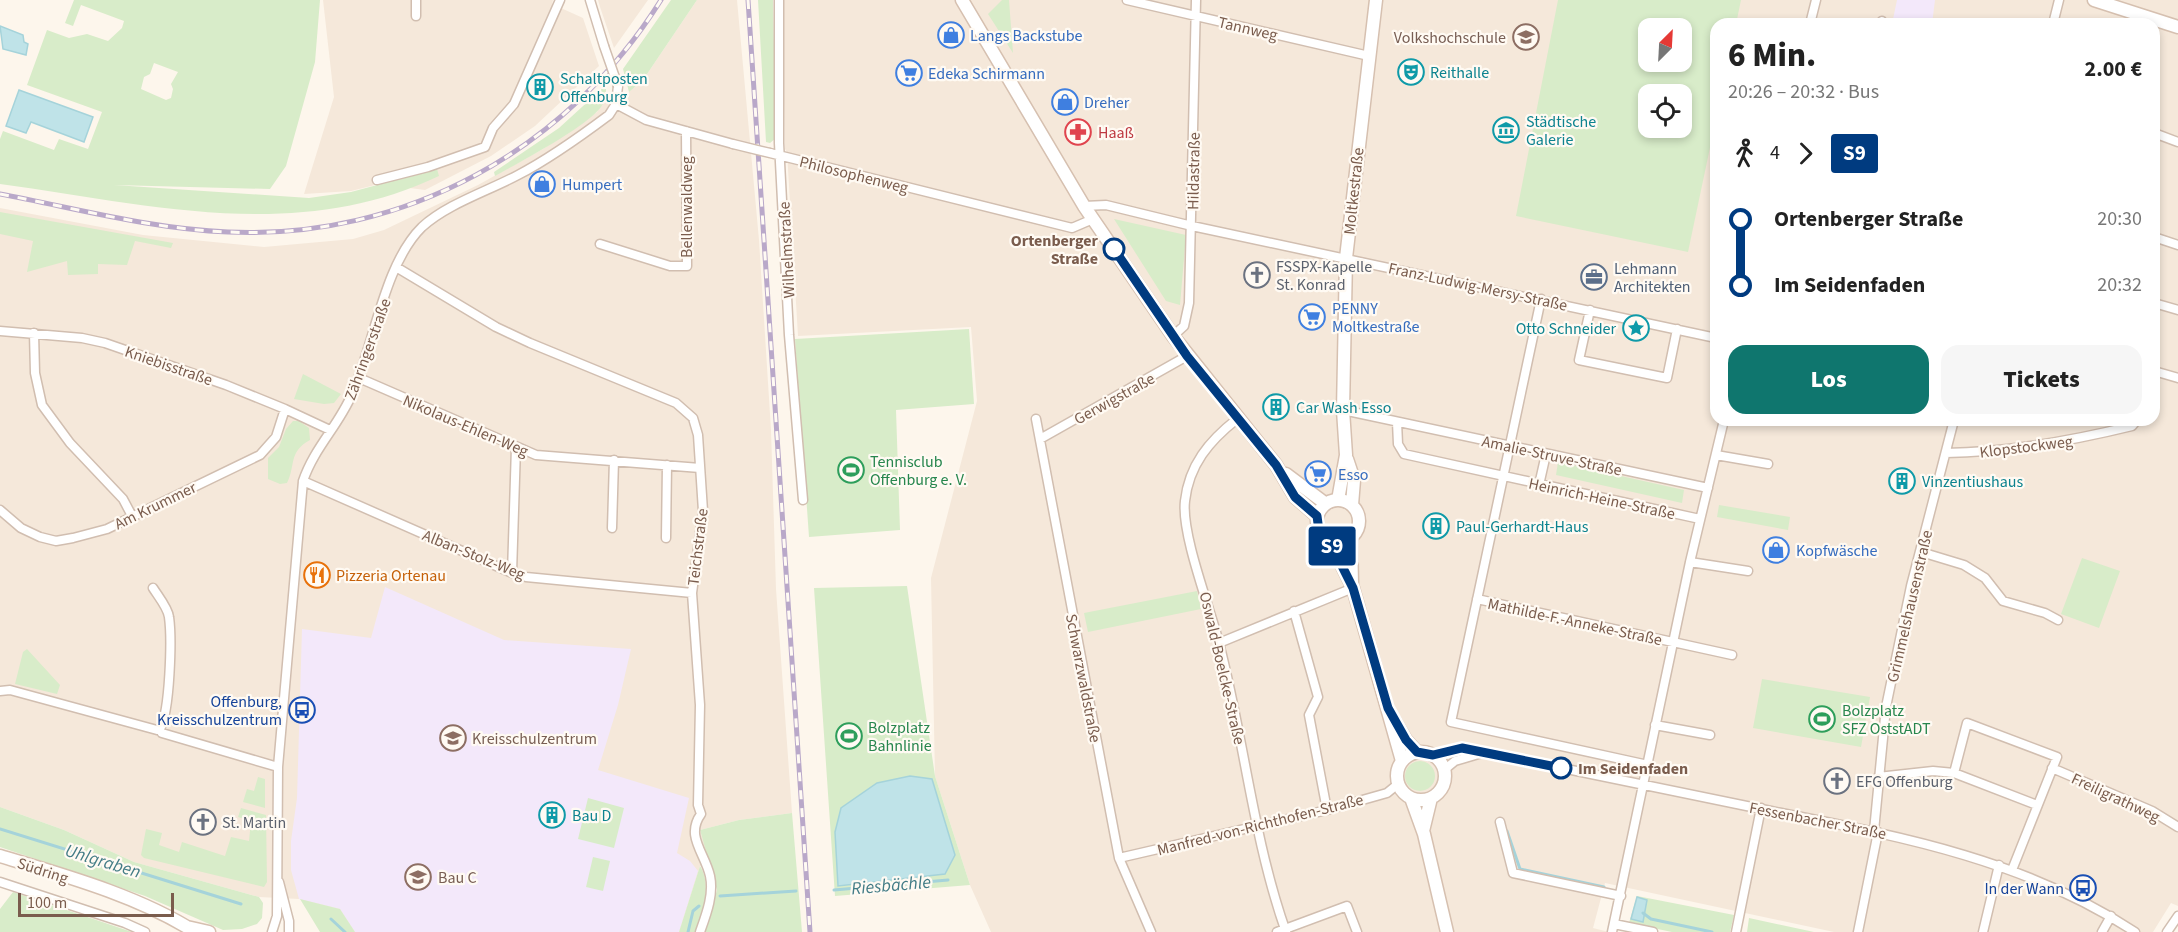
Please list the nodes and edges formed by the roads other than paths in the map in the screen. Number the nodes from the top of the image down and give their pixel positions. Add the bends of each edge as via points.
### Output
1 (416, 0) edge
2 (560, 0) edge
3 (590, 0) edge
4 (779, 0) edge
5 (1127, 0) edge
6 (1196, 0) edge
7 (1376, 0) edge
8 (1816, 0) edge
9 (2059, 0) edge
10 (2094, 0) edge
11 (966, 1) edge
12 (1196, 15) junction
13 (416, 16) dead end
14 (1812, 18) edge
15 (2054, 18) edge
16 (2150, 18) edge
17 (2160, 21) edge
18 (2178, 27) edge
19 (1369, 56) junction
20 (616, 104) junction
21 (686, 131) junction
22 (2160, 135) edge
23 (2178, 142) edge
24 (782, 156) junction
25 (377, 180) dead end
26 (1084, 206) junction
27 (1093, 219) junction
28 (1192, 226) junction
29 (2160, 239) edge
30 (600, 244) dead end
31 (2178, 245) edge
32 (1346, 258) junction
33 (396, 267) junction
34 (1541, 299) junction
35 (2160, 305) edge
36 (1590, 310) junction
37 (2178, 310) edge
38 (1677, 329) junction
39 (0, 331) edge
40 (34, 333) junction
41 (1173, 336) junction
42 (1710, 337) edge
43 (1187, 356) junction
44 (2160, 373) edge
45 (359, 378) junction
46 (2178, 378) edge
47 (285, 409) junction
48 (1343, 410) junction
49 (1036, 419) dead end
50 (1237, 419) junction
51 (1396, 422) junction
52 (1723, 426) edge
53 (1953, 426) edge
54 (2132, 426) edge
55 (330, 430) junction
56 (1040, 439) junction
57 (1509, 446) junction
58 (516, 447) junction
59 (1946, 453) junction
60 (1546, 454) junction
61 (1346, 455) junction
62 (1716, 455) junction
63 (614, 460) junction
64 (1768, 464) dead end
65 (667, 465) junction
66 (1276, 465) junction
67 (700, 468) junction
68 (1503, 477) junction
69 (303, 481) junction
70 (1539, 485) junction
71 (1708, 488) junction
72 (803, 500) dead end
73 (1338, 500) junction
74 (1326, 504) junction
75 (1352, 505) junction
76 (0, 510) edge
77 (132, 516) junction
78 (1317, 516) junction
79 (1700, 519) junction
80 (612, 528) dead end
81 (1351, 537) junction
82 (666, 538) dead end
83 (1329, 540) junction
84 (1921, 552) junction
85 (1690, 562) junction
86 (1748, 571) dead end
87 (512, 573) junction
88 (153, 588) dead end
89 (1353, 588) junction
90 (692, 592) junction
91 (1477, 599) junction
92 (1294, 611) junction
93 (2058, 620) dead end
94 (1673, 642) junction
95 (1220, 643) junction
96 (1732, 655) dead end
97 (0, 691) edge
98 (1388, 708) junction
99 (1655, 725) junction
100 (160, 731) junction
101 (1710, 735) dead end
102 (1417, 752) junction
103 (1485, 752) junction
104 (1433, 755) junction
105 (1402, 761) junction
106 (1648, 765) junction
107 (278, 767) junction
108 (2052, 768) junction
109 (1444, 770) junction
110 (1954, 773) junction
111 (1878, 777) junction
112 (1398, 784) junction
113 (1645, 786) junction
114 (1412, 798) junction
115 (1431, 798) junction
116 (2037, 805) junction
117 (1761, 808) junction
118 (1327, 810) junction
119 (1500, 822) dead end
120 (1258, 825) junction
121 (2178, 827) edge
122 (1424, 831) junction
123 (1876, 831) junction
124 (0, 855) edge
125 (1119, 858) junction
126 (1999, 865) junction
127 (2012, 870) junction
128 (279, 879) junction
129 (0, 882) edge
130 (1621, 896) junction
131 (2111, 916) junction
132 (2178, 916) edge
133 (1613, 928) edge
134 (191, 929) edge
135 (1283, 931) edge
136 (145, 932) edge
137 (209, 932) edge
138 (272, 932) edge
139 (288, 932) edge
140 (700, 932) edge
141 (1151, 932) edge
142 (1357, 932) edge
143 (1447, 932) edge
144 (1653, 932) edge
145 (1736, 932) edge
146 (1858, 932) edge
147 (1983, 932) edge
148 (2102, 932) edge
149 (2135, 932) edge
150 (2167, 932) edge

1 - 13 street
2 - 25 street via 514,104 493,128 485,147
3 - 20 street, bridge via 618,86
4 - 24 street, Wilhelmstraße
5 - 12 street, Tannweg
6 - 12 street, Hildastraße
7 - 19 main road, Moltkestraße
8 - 14 street
9 - 15 street
10 - 16 main road
11 - 26 main road
12 - 19 street, Tannweg
12 - 28 street, Hildastraße
17 - 18 main road
19 - 32 main road, Moltkestraße
20 - 21 street, Philosophenweg via 646,120
20 - 33 street, Zähringerstraße via 597,124 521,174 422,227
21 - 24 street, Philosophenweg, bridge
21 - 30 street, Bellenwaldweg via 687,266 670,266
22 - 23 street
24 - 27 street, Philosophenweg via 1072,228
24 - 72 street, Wilhelmstraße via 789,335
26 - 27 main road
26 - 28 street, Franz-Ludwig-Mersy-Straße via 1106,205
27 - 41 main road
28 - 32 street, Franz-Ludwig-Mersy-Straße
28 - 41 street, Hildastraße via 1188,315 1184,326
29 - 31 street
32 - 34 street, Franz-Ludwig-Mersy-Straße
32 - 48 main road, Moltkestraße
33 - 45 street, Zähringerstraße
33 - 67 street, Teichstraße via 530,344 687,410 698,435
34 - 36 street, Franz-Ludwig-Mersy-Straße
34 - 57 street
35 - 37 street
36 - 38 street, Franz-Ludwig-Mersy-Straße
36 - 38 street via 1579,360 1667,378
38 - 42 street, Franz-Ludwig-Mersy-Straße
39 - 40 street, Kniebisstraße
40 - 47 street, Kniebisstraße via 105,343
40 - 77 street via 35,373 42,405 70,443 126,502
41 - 43 main road
43 - 50 main road
43 - 56 street, Gerwigstraße
44 - 46 street
45 - 55 street, Zähringerstraße
45 - 58 street, Nikolaus-Ehlen-Weg
47 - 55 street, Kniebisstraße
47 - 77 street, Am Krummer via 276,437 260,455
48 - 51 street, Amalie-Struve-Straße
48 - 61 main road, Moltkestraße
49 - 56 street, Schwarzwaldstraße
50 - 66 main road
50 - 95 street, Oswald-Boelcke-Straße via 1219,433 1196,462 1185,504 1187,529
51 - 57 street, Amalie-Struve-Straße
51 - 68 street, Amalie-Struve-Straße via 1398,444 1404,454
52 - 62 street
53 - 59 street, Grimmelshausenstraße
54 - 59 street, Klopstockweg via 2004,450
55 - 69 street, Zähringerstraße
56 - 125 street, Schwarzwaldstraße
57 - 60 street, Amalie-Struve-Straße
57 - 68 street
58 - 63 street, Nikolaus-Ehlen-Weg via 536,455
58 - 87 street
59 - 84 street, Grimmelshausenstraße
60 - 70 street
60 - 71 street, Amalie-Struve-Straße
61 - 73 main road, Moltkestraße
61 - 75 main road, Moltkestraße via 1354,480
62 - 64 street
62 - 71 street
63 - 65 street, Nikolaus-Ehlen-Weg
63 - 80 street
65 - 67 street, Nikolaus-Ehlen-Weg
65 - 82 street
66 - 74 main road
66 - 78 main road via 1295,497
67 - 90 street, Teichstraße via 703,511
68 - 70 street, Heinrich-Heine-Straße
68 - 91 street
69 - 87 street, Alban-Stolz-Weg
69 - 107 street, Zähringerstraße
70 - 79 street, Heinrich-Heine-Straße
71 - 79 street
73 - 74 main road
73 - 75 main road
74 - 78 main road
75 - 81 main road via 1359,522
76 - 77 street, Am Krummer via 21,528 56,541 107,529
78 - 83 main road via 1319,531
79 - 85 street
81 - 83 main road via 1341,542
81 - 89 main road
83 - 89 main road
84 - 93 street via 1964,565 1985,578 2003,601
84 - 111 street, Grimmelshausenstraße via 1886,707
85 - 86 street
85 - 94 street
87 - 90 street, Alban-Stolz-Weg
88 - 100 street via 170,615 165,721
89 - 92 street
89 - 98 main road
90 - 140 street, Teichstraße via 700,705 701,814 694,838 710,877 709,904
91 - 94 street, Mathilde-F.-Anneke-Straße
91 - 106 street via 1451,722
92 - 95 street
92 - 118 street via 1318,697 1309,715
94 - 96 street
94 - 99 street
95 - 120 street, Oswald-Boelcke-Straße
97 - 100 street via 10,690
98 - 102 main road
98 - 105 main road
99 - 101 street
99 - 106 street
100 - 107 street
102 - 104 main road
102 - 105 main road
103 - 104 street, Fessenbacher Straße via 1462,748
103 - 109 street, Fessenbacher Straße via 1455,761
103 - 113 street, Fessenbacher Straße
104 - 109 main road
105 - 112 main road via 1397,772
106 - 113 street
107 - 128 street, Zähringerstraße
108 - 110 street via 2057,758 1968,723
108 - 116 street
108 - 121 street, Freiligrathweg via 2152,811
109 - 115 main road via 1442,788
110 - 111 street via 1933,771
110 - 116 street
111 - 123 street, Grimmelshausenstraße
112 - 114 main road
112 - 118 street, Manfred-von-Richthofen-Straße via 1387,793
113 - 117 street, Fessenbacher Straße
113 - 130 street
114 - 115 main road
114 - 122 main road
115 - 122 main road
116 - 127 street
117 - 123 street, Fessenbacher Straße
117 - 145 street
118 - 120 street, Manfred-von-Richthofen-Straße
119 - 130 street via 1513,873
120 - 125 street, Manfred-von-Richthofen-Straße
120 - 135 street, Oswald-Boelcke-Straße
122 - 143 main road
123 - 126 street, Fessenbacher Straße
123 - 146 street
124 - 134 main road, Südring via 64,876
125 - 141 street, Schwarzwaldstraße
126 - 127 street, Fessenbacher Straße
126 - 147 street
127 - 131 street, Fessenbacher Straße
128 - 138 street, Zähringerstraße
128 - 139 street, Zähringerstraße
129 - 136 street
130 - 133 street
131 - 148 street
131 - 149 street, Fessenbacher Straße
132 - 150 street
133 - 144 street
134 - 137 main road, Südring
135 - 142 street via 1347,906

